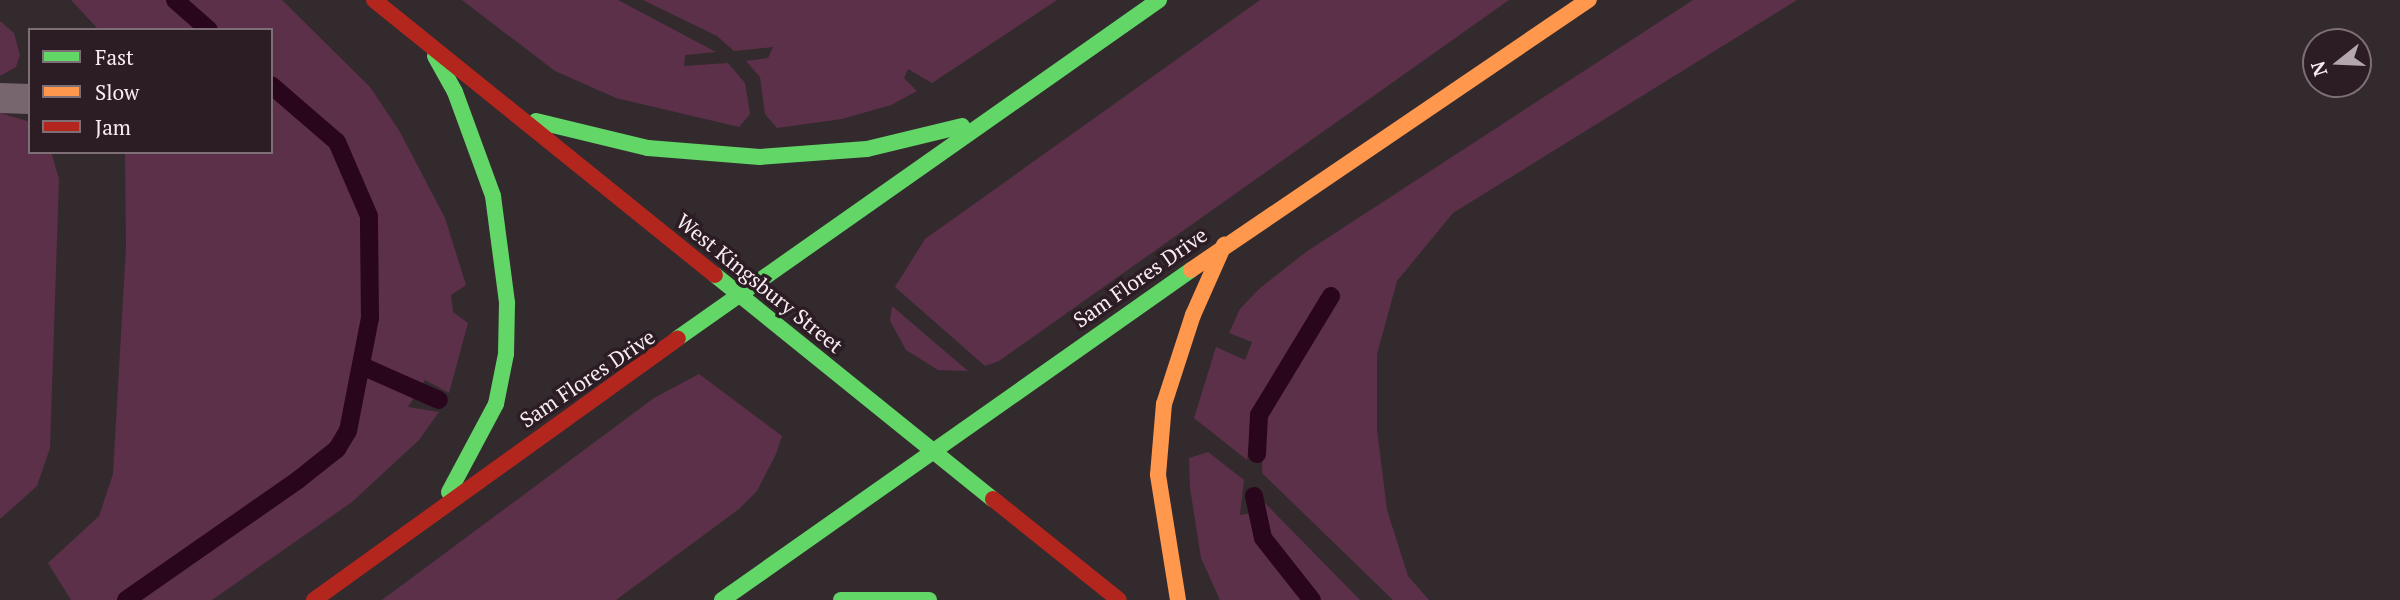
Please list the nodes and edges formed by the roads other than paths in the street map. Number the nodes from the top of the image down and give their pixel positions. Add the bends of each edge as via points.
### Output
1 (374, 0) edge
2 (1159, 0) edge
3 (1589, 0) edge
4 (427, 42) junction
5 (0, 98) edge
6 (28, 99) edge
7 (517, 115) junction
8 (994, 116) junction
9 (1224, 245) junction
10 (742, 295) junction
11 (932, 447) junction
12 (428, 518) junction
13 (314, 600) edge
14 (722, 600) edge
15 (841, 600) edge
16 (929, 600) edge
17 (1119, 600) edge
18 (1178, 600) edge

1 - 4 main road, West Kingsbury Street
2 - 8 main road, Sam Flores Drive
3 - 9 main road, Sam Flores Drive
4 - 7 main road, West Kingsbury Street
4 - 12 main road via 455,92 493,196 507,303 506,354 496,404 477,448
5 - 6 lane
7 - 8 main road via 648,148 760,157 867,149
7 - 10 main road, West Kingsbury Street
8 - 10 main road, Sam Flores Drive
9 - 11 main road, Sam Flores Drive
9 - 18 main road via 1193,315 1163,415 1158,475
10 - 11 main road, West Kingsbury Street
10 - 12 main road, Sam Flores Drive
11 - 14 main road, Sam Flores Drive
11 - 17 main road, West Kingsbury Street
12 - 13 main road, Sam Flores Drive
15 - 16 main road

